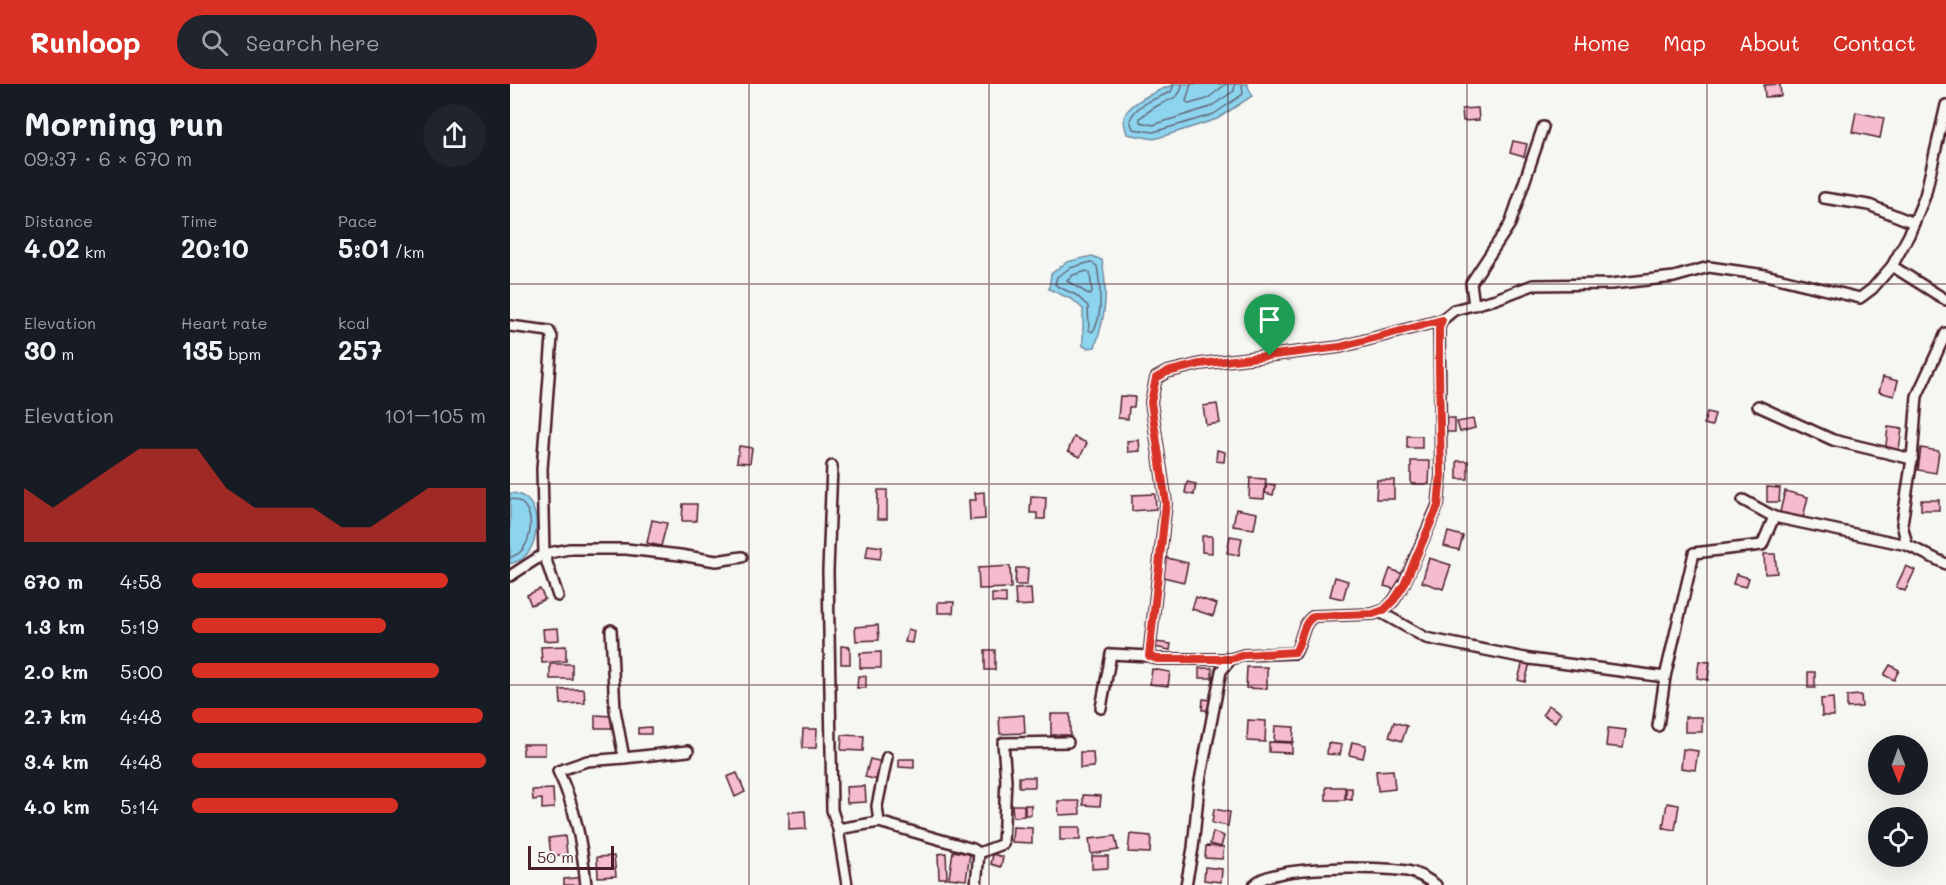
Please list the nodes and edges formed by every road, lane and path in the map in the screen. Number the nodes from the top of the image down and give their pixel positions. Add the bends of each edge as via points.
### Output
1 (1946, 105) edge
2 (1543, 127) dead end
3 (1824, 198) dead end
4 (1914, 223) junction
5 (1892, 266) junction
6 (1946, 300) edge
7 (1474, 305) junction
8 (1442, 320) junction
9 (510, 326) edge
10 (1946, 333) edge
11 (1758, 406) dead end
12 (1912, 459) junction
13 (832, 466) dead end
14 (1743, 500) dead end
15 (1774, 517) junction
16 (1907, 545) junction
17 (544, 554) junction
18 (742, 557) dead end
19 (1946, 564) edge
20 (510, 576) edge
21 (558, 596) dead end
22 (1380, 612) junction
23 (611, 630) dead end
24 (1149, 656) junction
25 (1231, 659) junction
26 (1665, 677) junction
27 (1101, 708) dead end
28 (1658, 726) dead end
29 (1068, 742) dead end
30 (688, 751) dead end
31 (887, 757) dead end
32 (624, 758) junction
33 (879, 822) junction
34 (838, 829) junction
35 (979, 853) junction
36 (586, 885) edge
37 (847, 885) edge
38 (976, 885) edge
39 (1186, 885) edge
40 (1254, 885) edge
41 (1436, 885) edge

1 - 4 street via 1925,196
2 - 7 street via 1510,224 1471,283
3 - 4 street via 1869,205
4 - 5 street
5 - 6 street
5 - 7 street via 1860,298 1765,275 1709,267 1674,277 1611,284 1533,285
7 - 8 street via 1454,310
8 - 22 street via 1440,496 1404,585
8 - 24 street via 1340,347 1200,364 1156,378 1151,402 1166,503
9 - 17 street via 549,331 552,337 543,470
10 - 12 street via 1917,396
11 - 12 street via 1833,440
12 - 16 street via 1902,524
13 - 34 street via 828,571 832,810
14 - 15 street
15 - 16 street
15 - 26 street via 1762,545 1694,553
16 - 19 street
17 - 18 street via 569,549 626,549 716,561
17 - 20 street
17 - 21 street
22 - 25 street via 1314,616 1307,620 1295,652
22 - 26 street via 1426,638 1530,659
23 - 32 street via 615,710
24 - 25 street
24 - 27 street via 1111,654
25 - 39 street via 1217,683
26 - 28 street
29 - 35 street via 1003,743 1003,844
30 - 32 street
31 - 33 street via 877,807
32 - 36 street via 587,761 558,771 570,795 580,834
33 - 34 street
33 - 35 street
34 - 37 street
35 - 38 street
40 - 41 street via 1266,877 1330,867 1408,871

